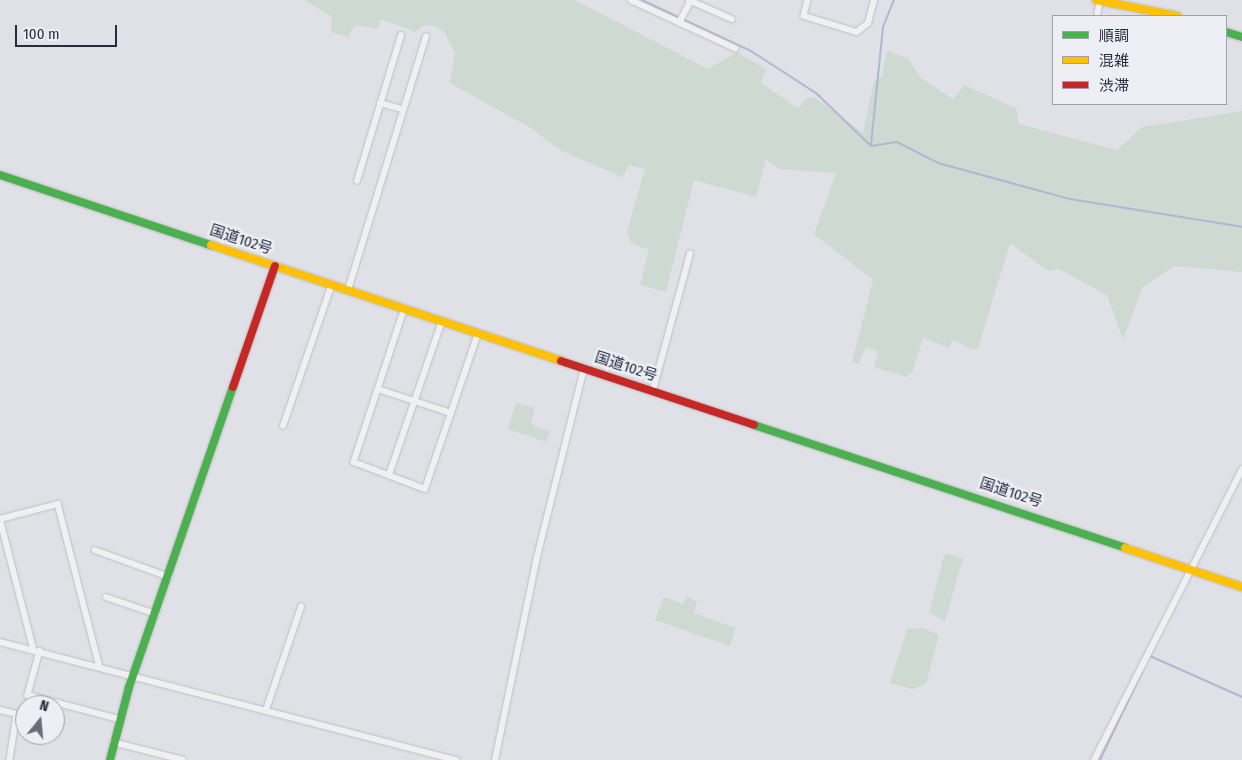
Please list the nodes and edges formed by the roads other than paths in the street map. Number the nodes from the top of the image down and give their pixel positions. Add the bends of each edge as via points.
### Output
1 (632, 0) edge
2 (690, 0) edge
3 (808, 0) edge
4 (874, 0) edge
5 (1098, 0) edge
6 (1097, 15) edge
7 (1172, 15) edge
8 (732, 19) dead end
9 (681, 20) junction
10 (1227, 32) edge
11 (401, 35) dead end
12 (426, 37) dead end
13 (1242, 38) edge
14 (735, 48) dead end
15 (380, 103) junction
16 (402, 109) junction
17 (0, 176) edge
18 (357, 181) dead end
19 (690, 254) dead end
20 (275, 266) junction
21 (332, 284) junction
22 (348, 290) junction
23 (405, 308) junction
24 (442, 320) junction
25 (478, 333) junction
26 (584, 368) junction
27 (378, 389) junction
28 (653, 390) junction
29 (415, 401) junction
30 (451, 413) junction
31 (283, 426) dead end
32 (1242, 470) edge
33 (389, 475) junction
34 (0, 518) edge
35 (95, 550) dead end
36 (1190, 566) junction
37 (169, 577) junction
38 (1242, 587) edge
39 (106, 597) dead end
40 (301, 607) dead end
41 (156, 614) junction
42 (0, 642) edge
43 (37, 651) junction
44 (100, 667) junction
45 (133, 675) junction
46 (0, 710) edge
47 (266, 710) junction
48 (119, 719) junction
49 (113, 742) junction
50 (10, 760) edge
51 (110, 760) edge
52 (183, 760) edge
53 (456, 760) edge
54 (495, 760) edge
55 (1094, 760) edge

1 - 9 street
2 - 8 street
2 - 9 street
3 - 4 street via 804,16 857,32 868,23
5 - 6 street
5 - 7 main road
9 - 14 street
10 - 13 main road
11 - 15 street
12 - 16 street
15 - 16 street
15 - 18 street
16 - 22 street
17 - 20 main road, 国道102号
19 - 28 street
20 - 21 main road, 国道102号
20 - 37 main road
21 - 22 main road, 国道102号
21 - 31 street
22 - 23 main road, 国道102号
23 - 24 main road, 国道102号
23 - 27 street
24 - 25 main road, 国道102号
24 - 29 street
25 - 26 main road, 国道102号
25 - 30 street
26 - 28 main road, 国道102号
26 - 54 street via 537,557
27 - 29 street
27 - 33 street via 354,462
28 - 36 main road, 国道102号
29 - 30 street
29 - 33 street
30 - 33 street via 425,489
32 - 36 street
34 - 43 street
34 - 44 street via 58,504
35 - 37 street
36 - 38 main road, 国道102号
36 - 55 street
37 - 41 main road
39 - 41 street
40 - 47 street
41 - 45 main road
42 - 43 street
43 - 44 street
43 - 48 street via 28,695
44 - 45 street
45 - 47 street
45 - 48 main road
46 - 50 street via 17,714
47 - 53 street
48 - 49 main road
49 - 51 main road
49 - 52 street

